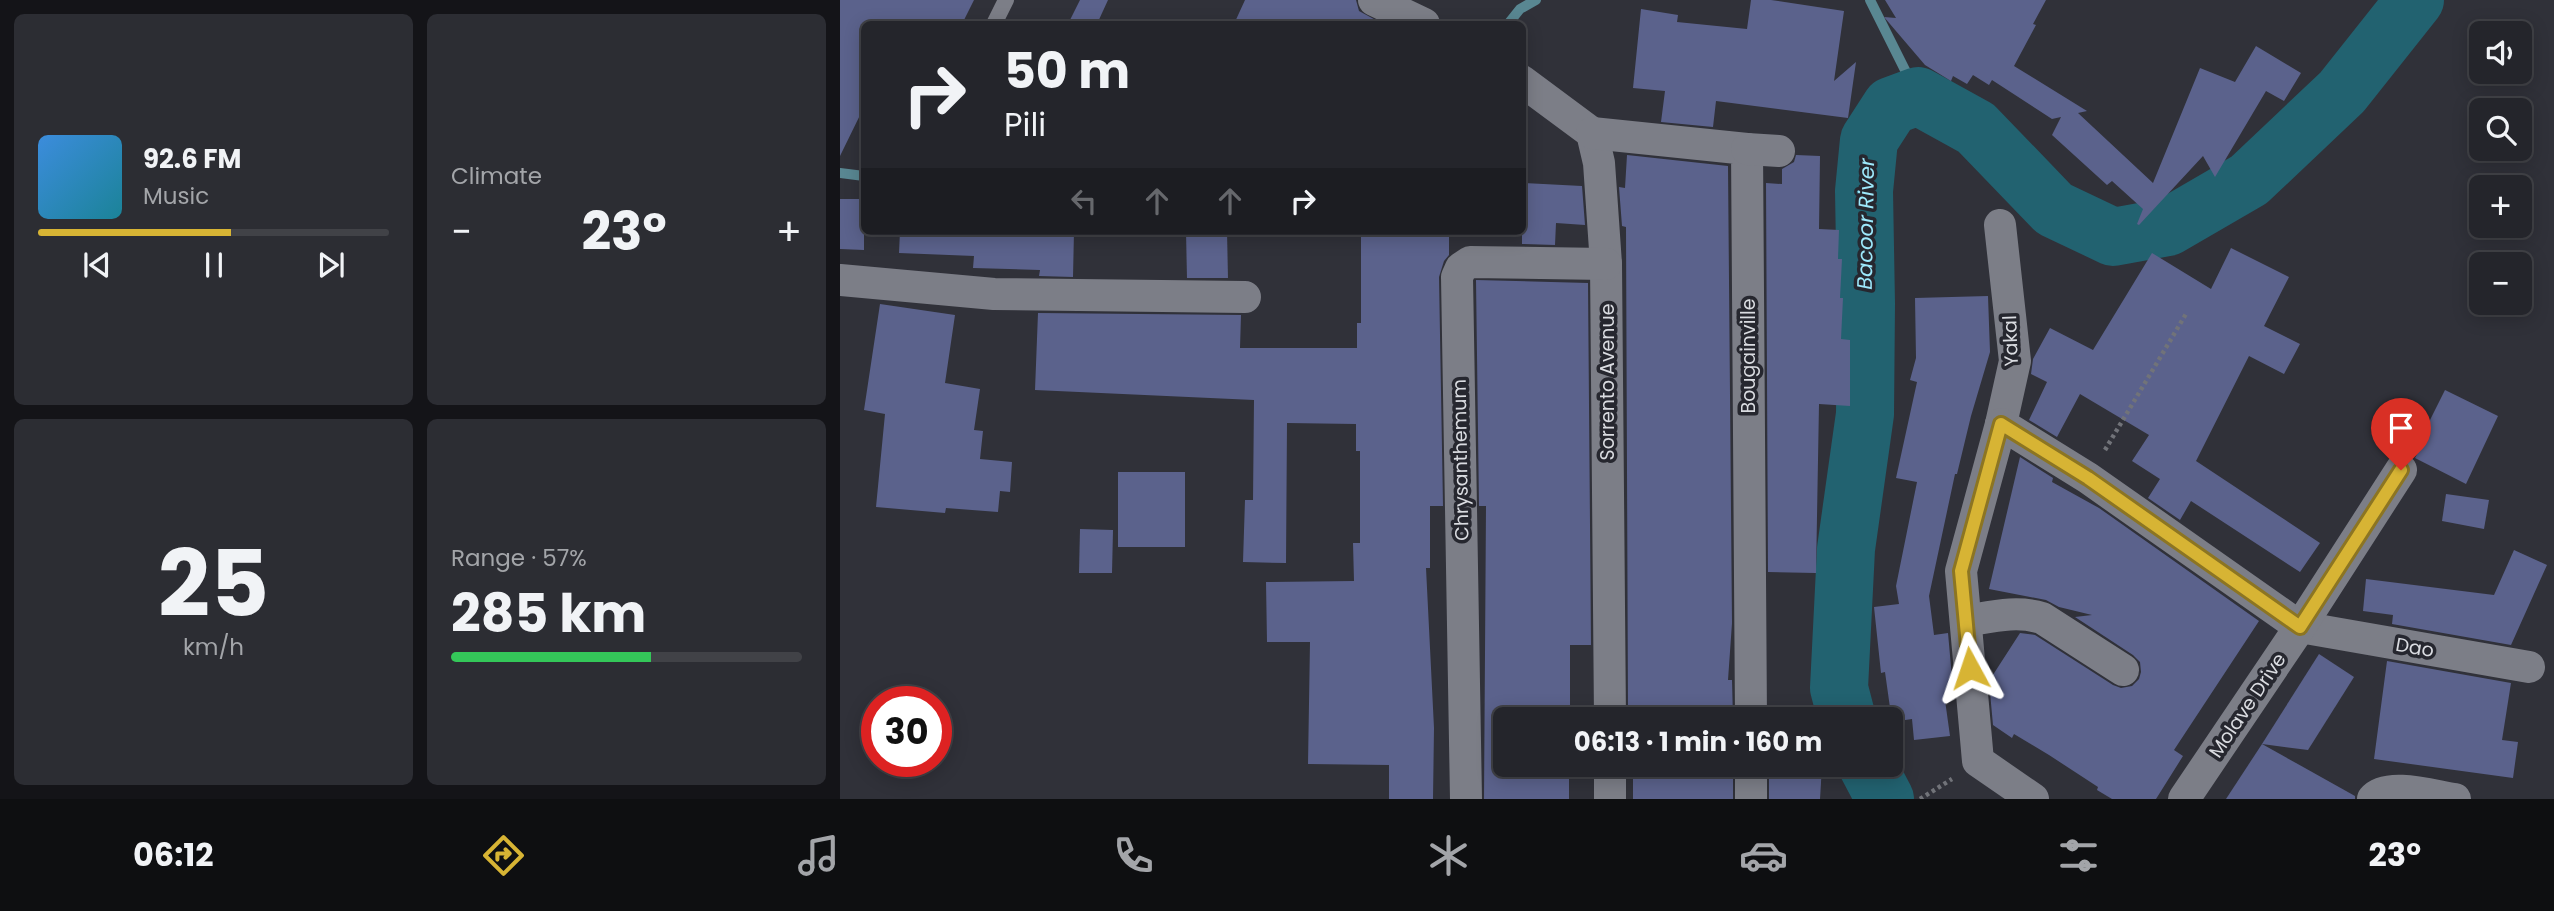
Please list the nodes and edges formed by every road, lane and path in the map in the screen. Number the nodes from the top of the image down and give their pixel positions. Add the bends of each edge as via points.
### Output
1 (1006, 0) edge
2 (1374, 0) edge
3 (996, 21) edge
4 (1418, 21) edge
5 (1526, 84) edge
6 (1592, 133) junction
7 (1747, 149) junction
8 (1779, 151) dead end
9 (2000, 225) dead end
10 (1606, 264) junction
11 (840, 280) edge
12 (1245, 297) dead end
13 (2186, 314) dead end
14 (2001, 424) junction
15 (2401, 470) dead end
16 (2088, 478) junction
17 (1966, 621) junction
18 (2300, 627) junction
19 (2529, 667) dead end
20 (2123, 670) dead end
21 (1610, 707) edge
22 (1751, 707) edge
23 (1957, 775) dead end
24 (1610, 777) edge
25 (1751, 777) edge
26 (1466, 799) edge
27 (1611, 799) edge
28 (1751, 799) edge
29 (1920, 799) edge
30 (2034, 799) edge
31 (2184, 799) edge
32 (2372, 799) edge
33 (2455, 799) edge

1 - 3 lane
2 - 4 street
5 - 6 street
6 - 7 street
6 - 10 street, Sorrento Avenue via 1599,163
7 - 8 street
7 - 22 street, Bougainville
9 - 14 street, Yakal via 2015,361
10 - 21 street, Sorrento Avenue
10 - 26 street, Chrysanthemum via 1470,262 1457,277
11 - 12 street via 993,295
13 - 16 path
14 - 16 street
14 - 17 street, Yakal via 1961,571
15 - 18 street, Molave Drive
16 - 18 street
17 - 20 street via 2031,614
17 - 30 street, Yakal via 1978,761
18 - 19 street, Dao
18 - 31 street, Molave Drive
23 - 29 path
24 - 27 street
25 - 28 street
32 - 33 street via 2393,790

